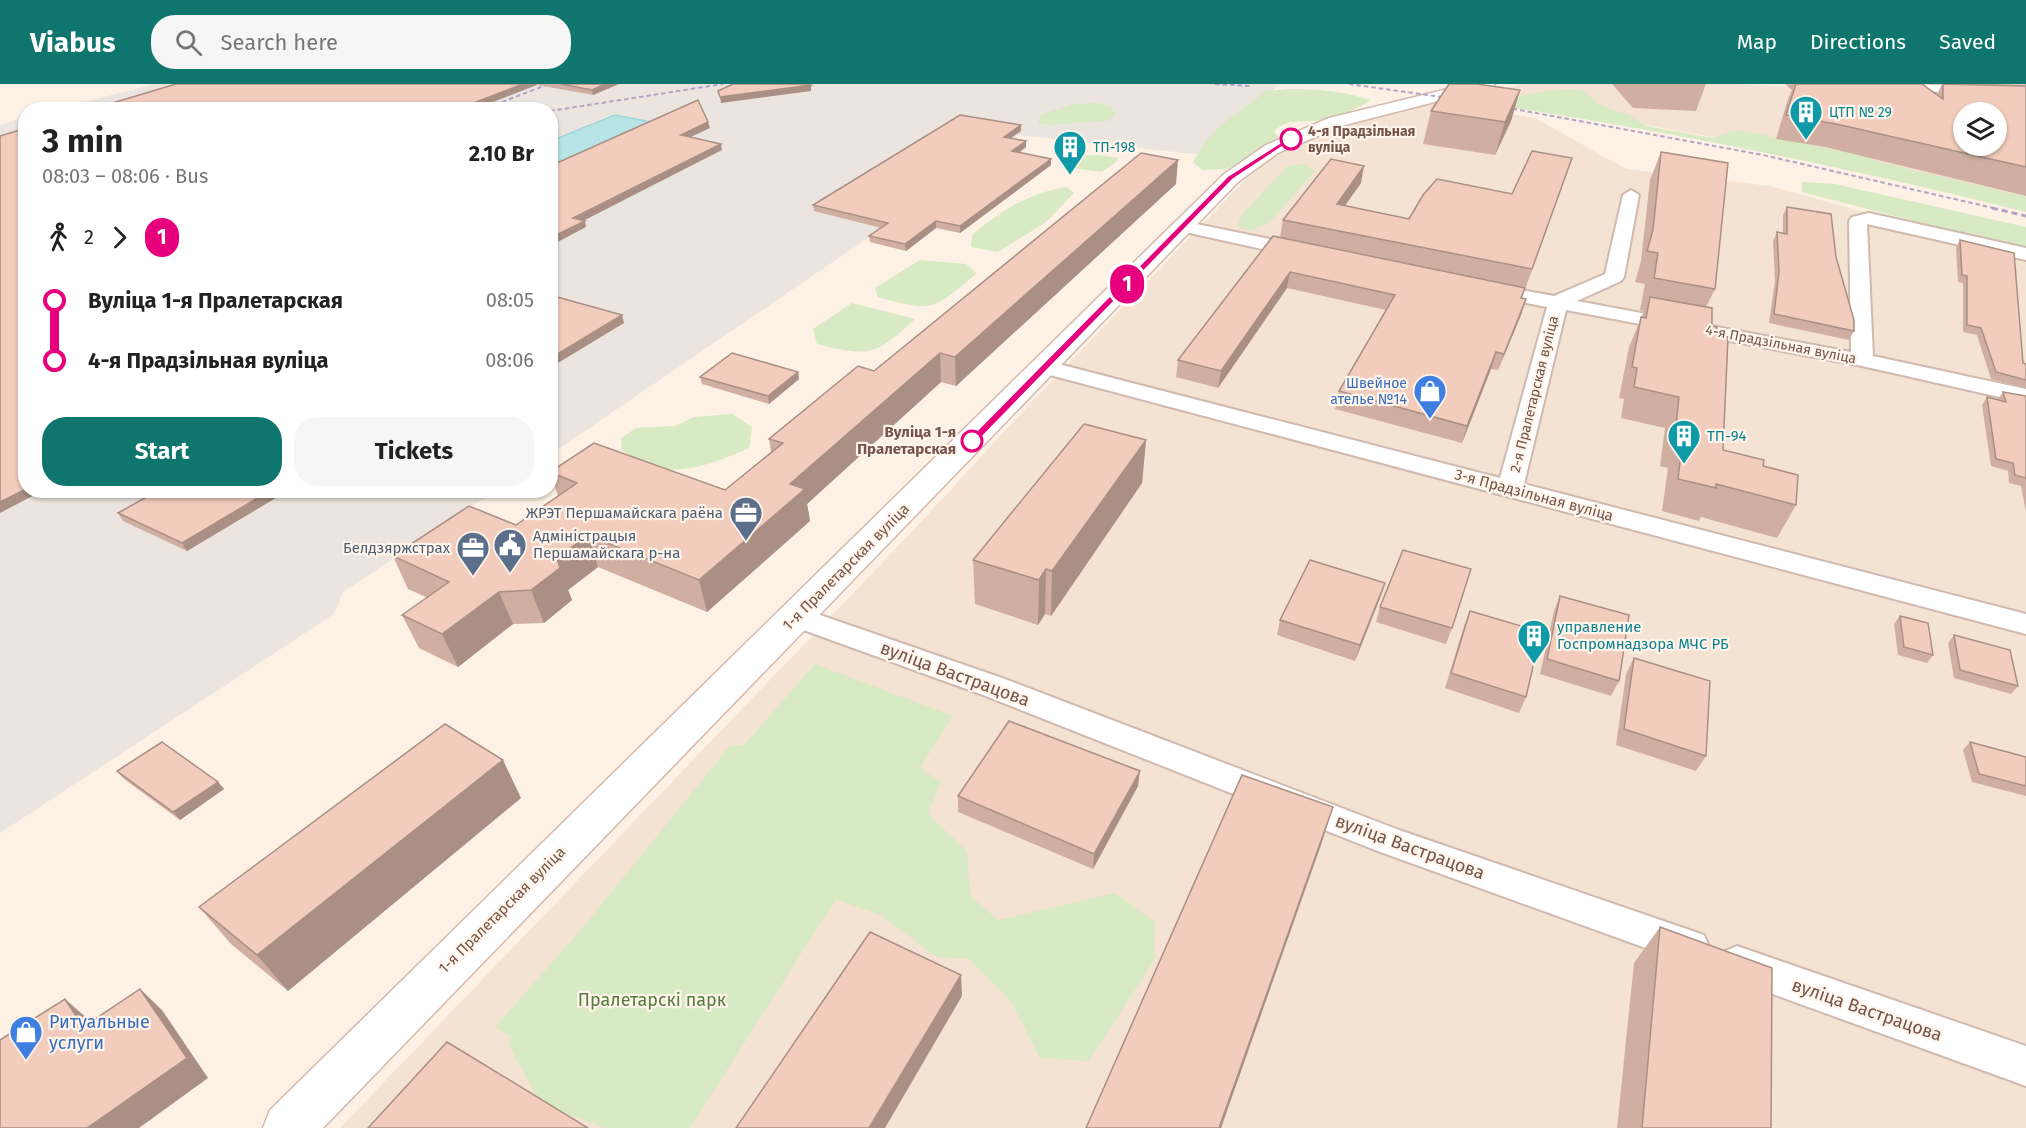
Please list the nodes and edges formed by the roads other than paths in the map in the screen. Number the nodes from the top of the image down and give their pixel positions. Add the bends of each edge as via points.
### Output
1 (1487, 84) edge
2 (1878, 84) edge
3 (1453, 88) edge
4 (2026, 91) edge
5 (1631, 195) dead end
6 (1182, 226) junction
7 (2026, 254) edge
8 (1322, 256) edge
9 (1464, 285) edge
10 (1558, 302) junction
11 (1862, 360) junction
12 (1043, 366) junction
13 (2026, 396) edge
14 (1510, 489) junction
15 (797, 617) junction
16 (2026, 624) edge
17 (2026, 1066) edge
18 (288, 1128) edge

1 - 3 main road, 1-я Пралетарская вуліца
2 - 4 main road
3 - 6 main road, 1-я Пралетарская вуліца via 1346,118 1291,139 1231,178
5 - 10 street, 2-я Пралетарская вуліца via 1614,277
6 - 8 street
6 - 12 main road, 1-я Пралетарская вуліца
7 - 11 street via 1869,218 1858,221
9 - 10 street, 4-я Прадзільная вуліца
10 - 11 street, 4-я Прадзільная вуліца
10 - 14 street, 2-я Пралетарская вуліца
11 - 13 street, 4-я Прадзільная вуліца
12 - 14 street, 3-я Прадзільная вуліца
12 - 15 main road, 1-я Пралетарская вуліца
14 - 16 street, 3-я Прадзільная вуліца
15 - 17 street, вуліца Вастрацова via 994,687 1387,840
15 - 18 main road, 1-я Пралетарская вуліца

